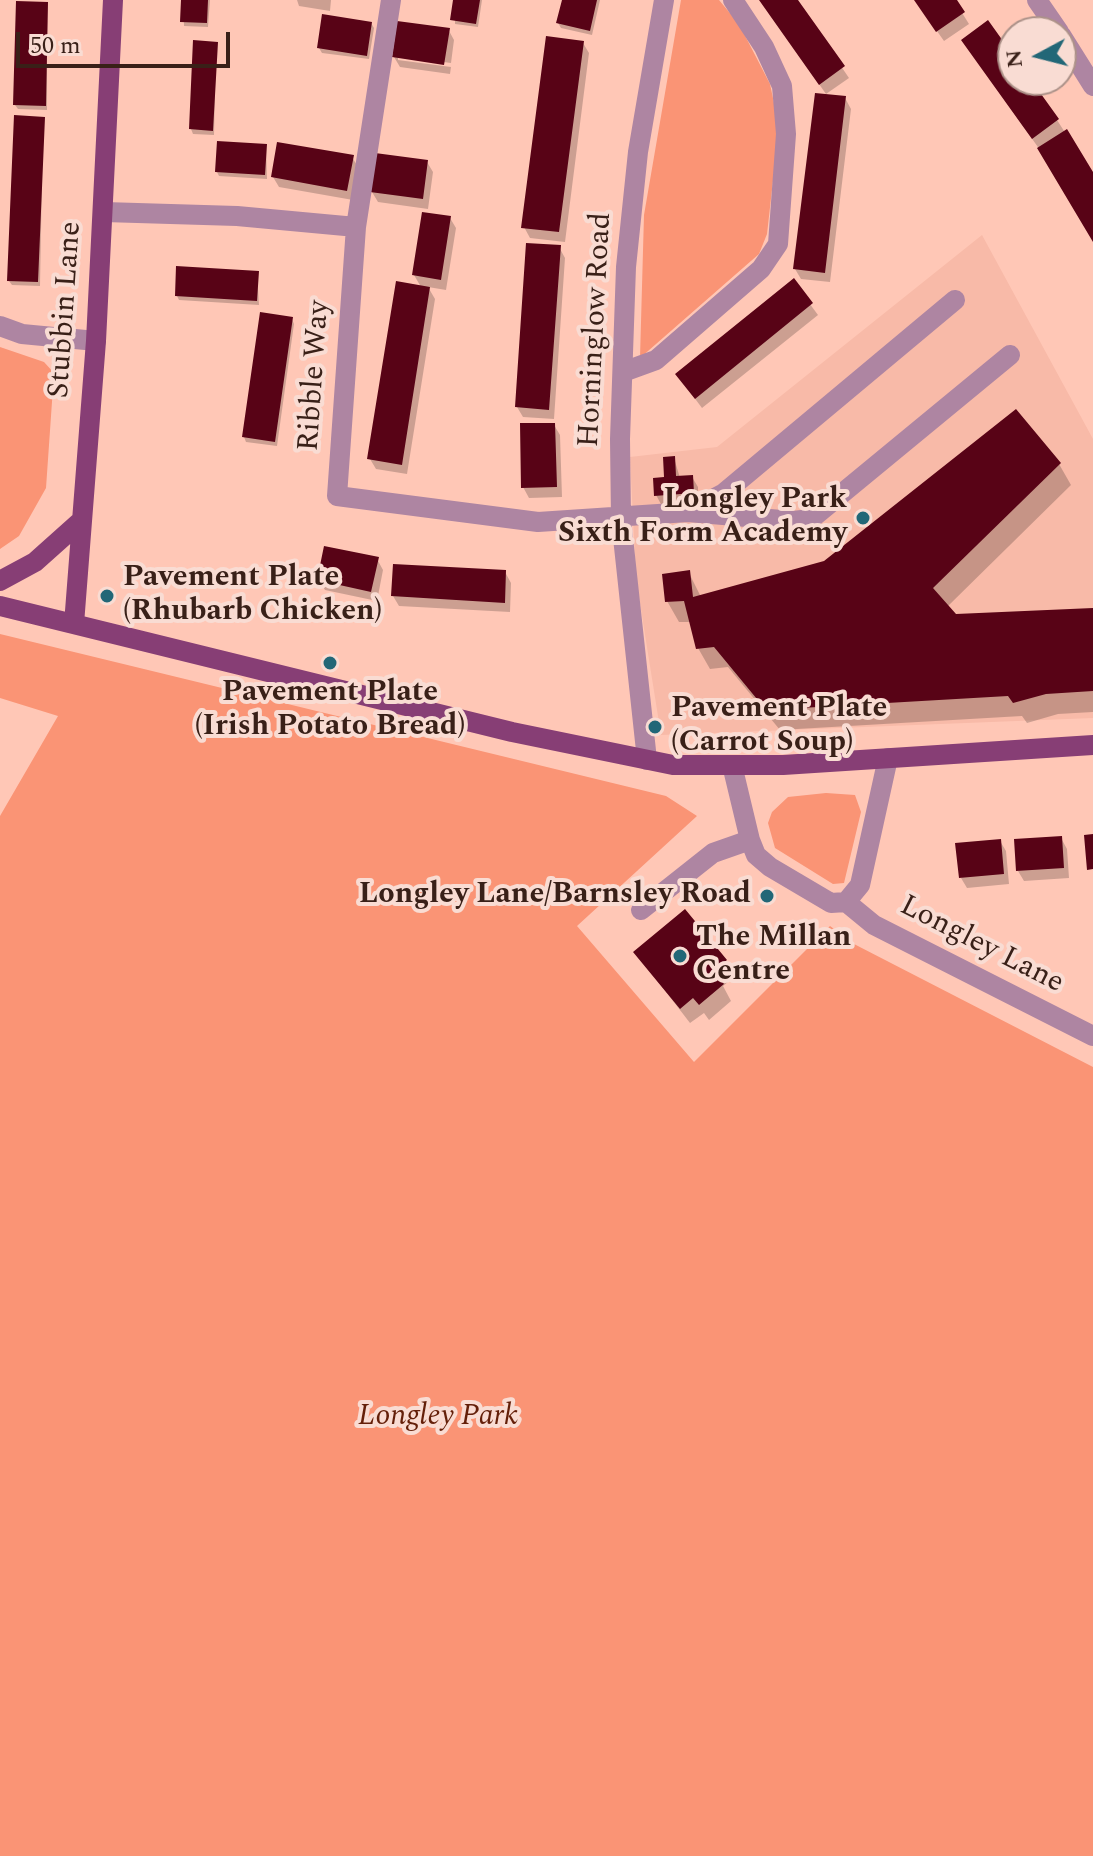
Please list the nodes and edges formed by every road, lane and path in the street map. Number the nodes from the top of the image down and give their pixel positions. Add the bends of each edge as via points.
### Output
1 (113, 0) edge
2 (391, 0) edge
3 (664, 0) edge
4 (733, 0) edge
5 (1077, 60) edge
6 (1093, 86) edge
7 (104, 212) junction
8 (356, 227) junction
9 (955, 300) dead end
10 (0, 326) edge
11 (96, 341) junction
12 (1010, 355) dead end
13 (623, 372) junction
14 (688, 512) junction
15 (621, 519) junction
16 (82, 520) junction
17 (0, 581) edge
18 (0, 606) edge
19 (74, 624) junction
20 (1093, 745) edge
21 (888, 758) junction
22 (647, 760) junction
23 (732, 765) junction
24 (750, 840) junction
25 (846, 902) junction
26 (641, 910) dead end
27 (1093, 1036) edge

1 - 7 main road, Stubbin Lane
2 - 8 street
3 - 13 street, Horninglow Road via 638,152 626,267
4 - 13 street via 782,86 786,134 778,244 761,269 656,360
5 - 6 street
7 - 8 street
7 - 11 main road, Stubbin Lane
8 - 15 street, Ribble Way via 337,496 538,522
9 - 14 street via 724,493
10 - 11 street via 22,334
11 - 16 main road, Stubbin Lane
12 - 14 street via 811,519
13 - 15 street, Horninglow Road
14 - 15 street
15 - 22 street, Horninglow Road
16 - 17 main road via 35,562
16 - 19 main road, Stubbin Lane
18 - 19 main road
19 - 22 main road
20 - 21 main road
21 - 23 main road
21 - 25 street via 860,885
22 - 23 main road
23 - 24 street, Longley Lane
24 - 25 street, Longley Lane via 756,855 770,867 831,903
24 - 26 street via 713,853
25 - 27 street, Longley Lane via 874,925

